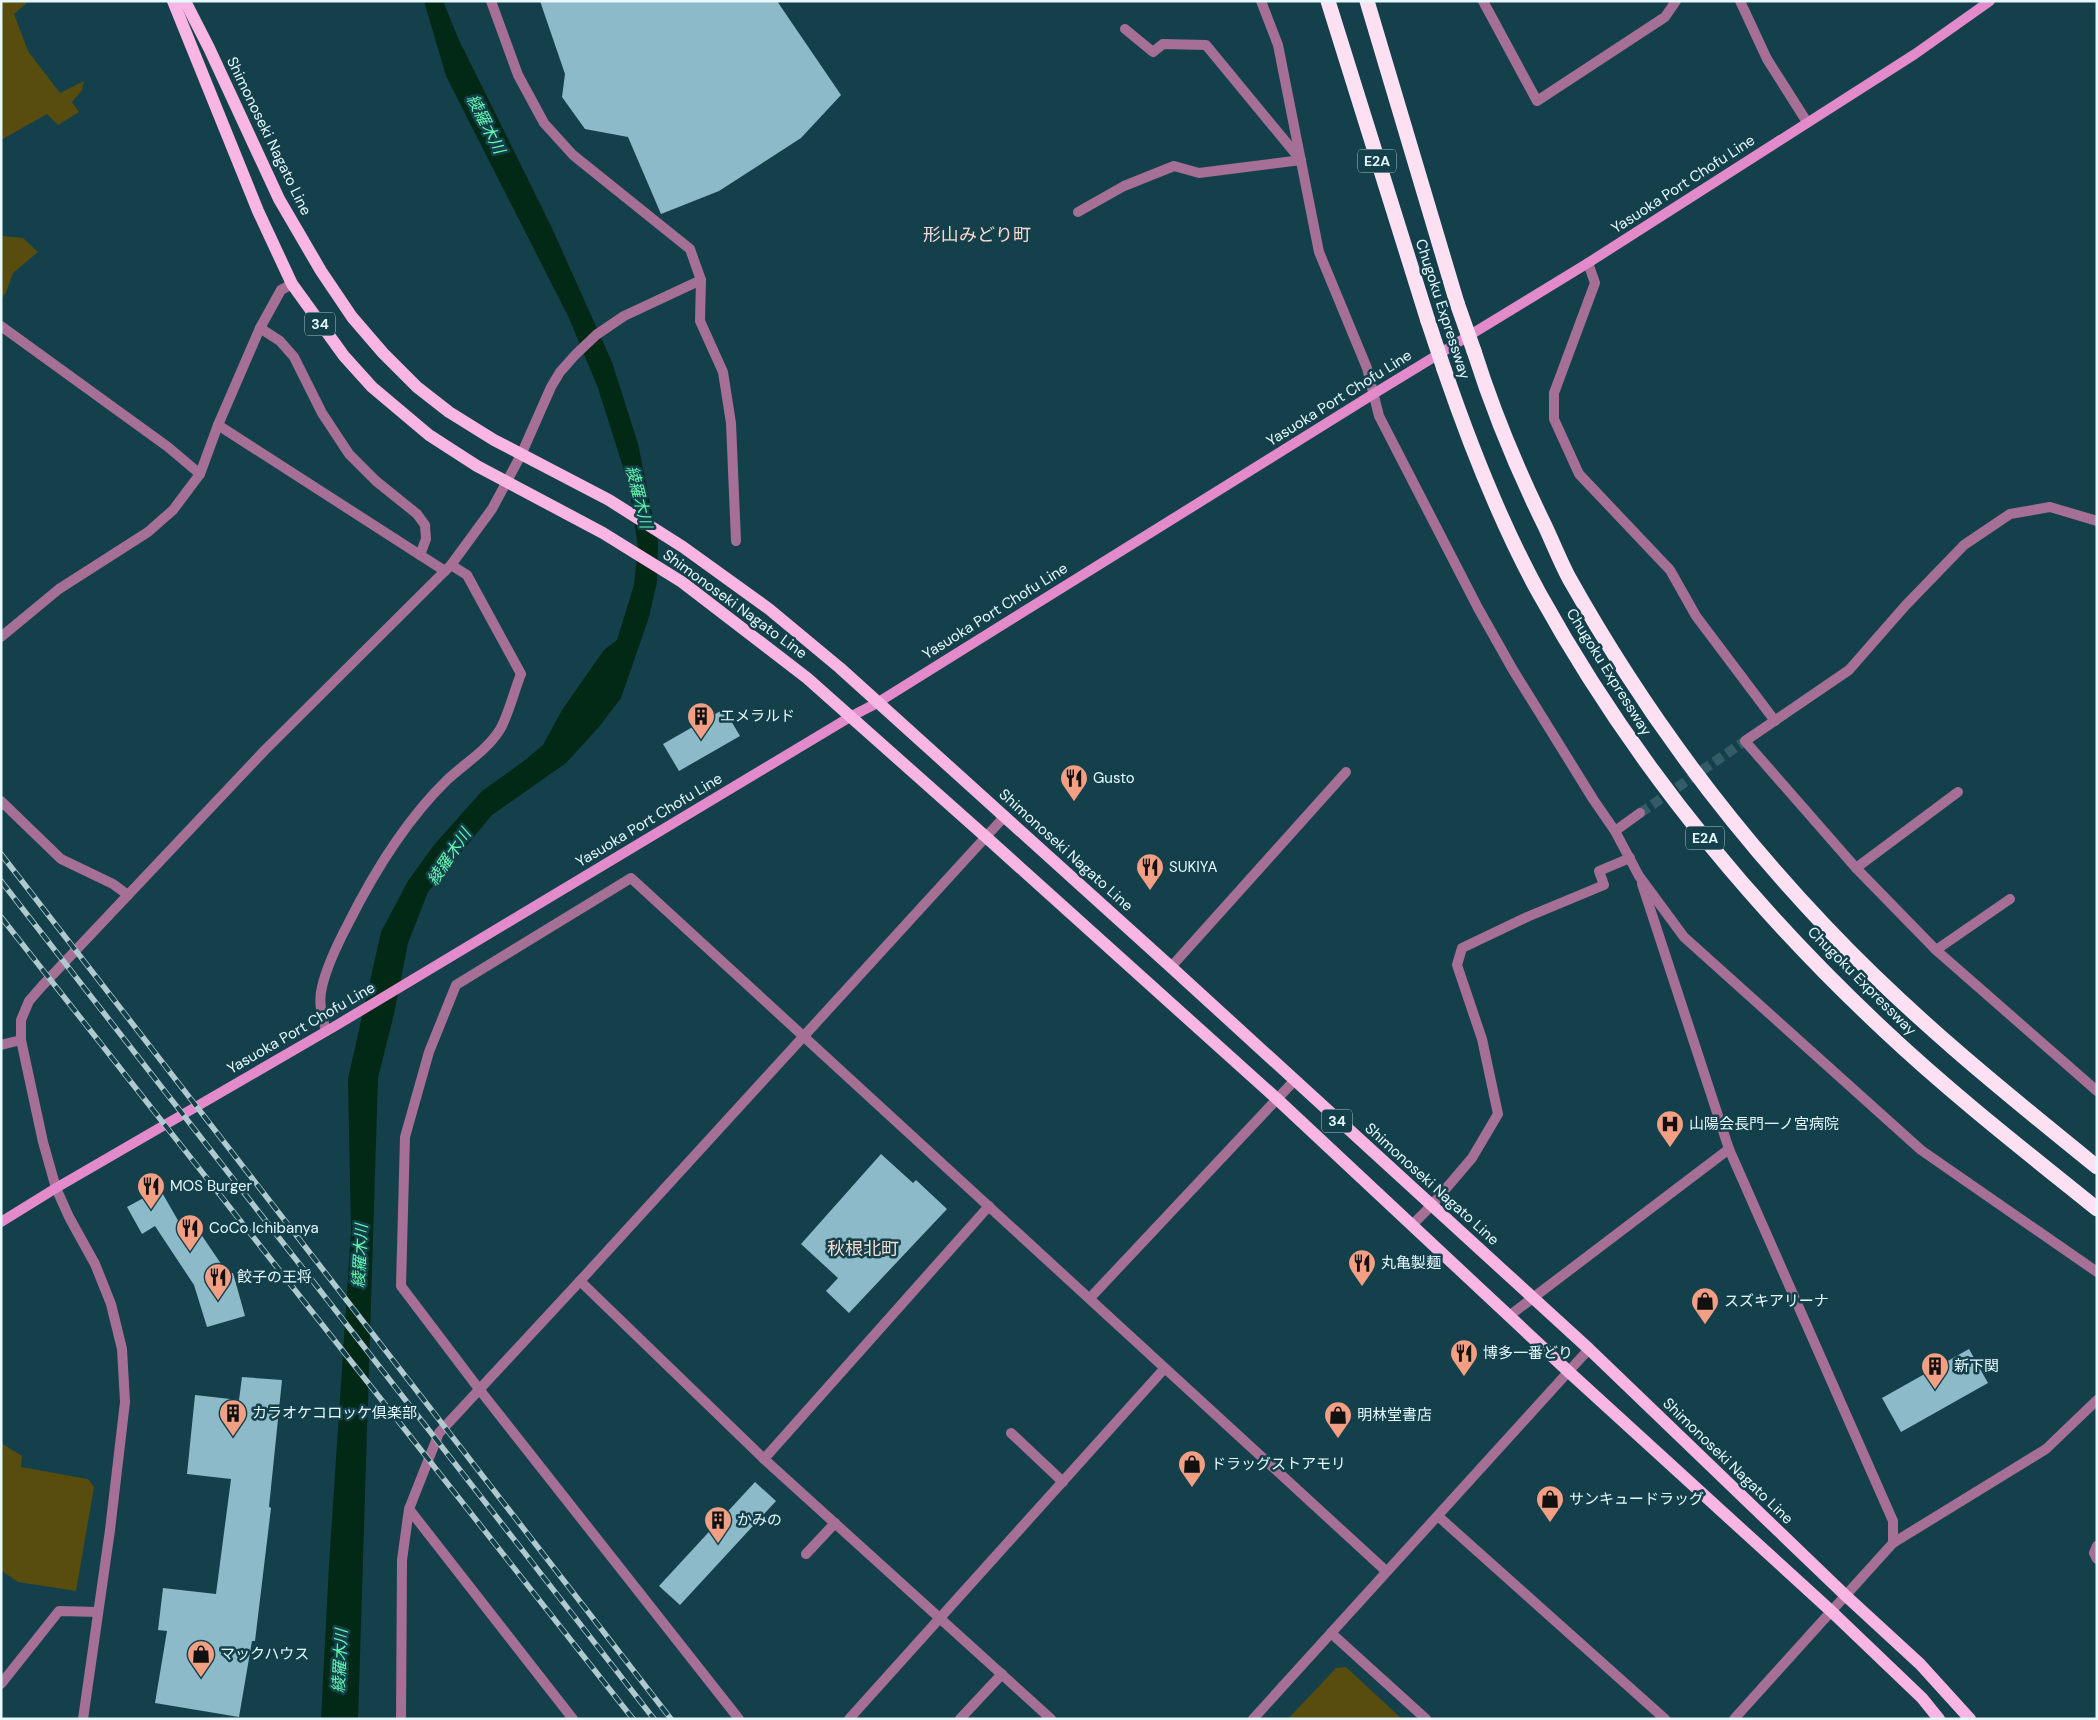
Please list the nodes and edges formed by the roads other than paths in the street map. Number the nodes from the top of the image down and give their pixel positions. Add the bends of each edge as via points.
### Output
1 (173, 1) edge
2 (185, 1) edge
3 (491, 1) edge
4 (1261, 1) edge
5 (1328, 1) edge
6 (1367, 1) edge
7 (1482, 1) edge
8 (1676, 1) edge
9 (1740, 1) edge
10 (1990, 1) edge
11 (1125, 29) dead end
12 (1807, 122) junction
13 (1301, 160) junction
14 (1078, 212) dead end
15 (1588, 263) junction
16 (701, 280) junction
17 (292, 284) junction
18 (1, 326) edge
19 (260, 328) junction
20 (1375, 393) junction
21 (218, 425) junction
22 (521, 455) junction
23 (200, 474) junction
24 (506, 482) junction
25 (2097, 521) edge
26 (736, 541) dead end
27 (420, 555) junction
28 (448, 568) junction
29 (1, 637) edge
30 (877, 702) junction
31 (850, 717) junction
32 (1775, 721) junction
33 (1346, 772) dead end
34 (1958, 792) dead end
35 (1, 801) edge
36 (1640, 813) tunnel mouth
37 (1005, 816) junction
38 (1616, 831) junction
39 (986, 836) junction
40 (1630, 858) junction
41 (1856, 868) junction
42 (1639, 876) junction
43 (128, 895) junction
44 (2010, 899) dead end
45 (1936, 950) junction
46 (1171, 967) junction
47 (326, 1031) junction
48 (804, 1035) junction
49 (21, 1040) junction
50 (1, 1045) edge
51 (1294, 1081) junction
52 (2097, 1091) edge
53 (1276, 1099) junction
54 (1729, 1149) junction
55 (2097, 1167) edge
56 (56, 1188) junction
57 (989, 1206) junction
58 (1431, 1206) junction
59 (2097, 1209) edge
60 (1, 1222) edge
61 (1412, 1225) junction
62 (2097, 1272) edge
63 (580, 1281) junction
64 (1090, 1298) junction
65 (1532, 1298) junction
66 (1509, 1316) junction
67 (1589, 1349) junction
68 (1164, 1370) junction
69 (1568, 1372) junction
70 (479, 1389) junction
71 (2097, 1400) edge
72 (1011, 1433) dead end
73 (764, 1459) junction
74 (1063, 1482) junction
75 (409, 1509) junction
76 (1439, 1517) junction
77 (835, 1523) junction
78 (1893, 1542) junction
79 (2097, 1546) edge
80 (806, 1554) dead end
81 (2097, 1559) edge
82 (1386, 1571) junction
83 (1845, 1595) junction
84 (1831, 1611) junction
85 (98, 1612) junction
86 (940, 1618) junction
87 (1331, 1634) junction
88 (1002, 1674) junction
89 (1, 1684) edge
90 (83, 1719) edge
91 (401, 1719) edge
92 (573, 1719) edge
93 (739, 1719) edge
94 (849, 1719) edge
95 (960, 1719) edge
96 (1051, 1719) edge
97 (1253, 1719) edge
98 (1426, 1719) edge
99 (1665, 1719) edge
100 (1734, 1719) edge
101 (1939, 1719) edge
102 (1970, 1719) edge

1 - 17 main road, Shimonoseki Nagato Line / 34 via 258,211
2 - 22 main road, Shimonoseki Nagato Line / 34 via 279,199 352,317 417,387 449,412
3 - 16 street via 518,75 544,123 573,155 690,250
4 - 13 street via 1278,45
5 - 59 highway, Chugoku Expressway / E2A, bridge via 1459,414 1497,506 1538,592 1586,674 1643,758 1722,859 1803,949 1870,1017 1971,1107
6 - 55 highway, Chugoku Expressway / E2A, bridge via 1488,396 1568,576 1614,654 1673,743 1745,837 1827,928 1992,1082
7 - 8 street via 1537,100 1664,17
9 - 12 street via 1767,59
10 - 12 main road, Yasuoka Port Chofu Line via 1915,54
11 - 13 street via 1153,52 1163,44 1206,44
12 - 15 main road, Yasuoka Port Chofu Line
13 - 14 street via 1199,173 1174,166 1124,186
13 - 20 street via 1319,252
15 - 20 main road, Yasuoka Port Chofu Line
15 - 32 street via 1595,283 1554,393 1554,419 1579,474 1670,570 1696,616
16 - 22 street via 624,316 596,335 560,372
16 - 26 street via 700,321 723,372 731,423
17 - 19 street via 281,290
17 - 24 main road, Shimonoseki Nagato Line / 34 via 344,356 372,387 429,435
18 - 23 street via 168,447
19 - 21 street
19 - 27 street via 280,341 294,357 322,413 349,454 376,482 417,514 425,525 426,539
20 - 30 main road, Yasuoka Port Chofu Line
20 - 38 street via 1379,416 1478,608 1513,670
21 - 23 street
21 - 27 street
22 - 24 street
22 - 30 main road, Shimonoseki Nagato Line / 34 via 609,500 683,547 769,609
23 - 29 street via 173,510 148,532 59,588
24 - 28 street via 492,508
24 - 31 main road, Shimonoseki Nagato Line / 34 via 602,533 682,582 807,678
25 - 32 street via 2050,507 2010,514 1964,545 1849,670
27 - 28 street
28 - 43 street via 265,750
28 - 47 street via 467,575 521,674 500,730 446,781 391,850 363,894 335,949 322,987 320,1008
30 - 31 main road, Yasuoka Port Chofu Line
30 - 37 main road, Shimonoseki Nagato Line / 34
31 - 39 main road, Shimonoseki Nagato Line / 34
31 - 47 main road, Yasuoka Port Chofu Line
32 - 41 street via 1745,741
33 - 46 street
34 - 41 street
35 - 43 street via 61,859 113,884
36 - 38 street
37 - 39 street
37 - 46 main road, Shimonoseki Nagato Line / 34
38 - 40 street
39 - 48 street
39 - 53 main road, Shimonoseki Nagato Line / 34
40 - 42 street
40 - 58 street via 1599,871 1604,885 1462,948 1457,966 1482,1039 1498,1114 1472,1158
41 - 45 street
42 - 54 street
42 - 62 street via 1684,937 1921,1150
43 - 49 street via 30,1001 21,1020
44 - 45 street
45 - 52 street
46 - 51 main road, Shimonoseki Nagato Line / 34
47 - 56 main road, Yasuoka Port Chofu Line
48 - 57 street
48 - 63 street
48 - 70 street via 631,878 456,985 429,1052 405,1137 401,1286
49 - 50 street
49 - 56 street
51 - 53 street
51 - 58 main road, Shimonoseki Nagato Line / 34
53 - 61 main road, Shimonoseki Nagato Line / 34
53 - 64 street
54 - 65 street
54 - 78 street via 1892,1522
56 - 60 main road, Yasuoka Port Chofu Line
56 - 85 street via 112,1304 122,1349 125,1402
57 - 64 street
57 - 73 street
58 - 61 street
58 - 65 main road, Shimonoseki Nagato Line / 34
61 - 66 main road, Shimonoseki Nagato Line / 34
63 - 70 street
63 - 73 street
64 - 68 street
65 - 66 street
65 - 67 main road, Shimonoseki Nagato Line / 34
66 - 69 main road, Shimonoseki Nagato Line / 34
67 - 69 street
67 - 83 main road, Shimonoseki Nagato Line / 34
68 - 74 street
68 - 82 street
69 - 76 street
69 - 84 main road, Shimonoseki Nagato Line / 34
70 - 75 street via 439,1433
70 - 93 street
71 - 78 street via 2046,1449
72 - 74 street
73 - 77 street
74 - 86 street
75 - 91 street via 402,1560
75 - 92 street
76 - 82 street
76 - 99 street
77 - 80 street
77 - 86 street
78 - 83 street
79 - 81 street via 2094,1553
82 - 87 street
83 - 84 street
83 - 102 main road, Shimonoseki Nagato Line / 34 via 1920,1664
84 - 100 street
84 - 101 main road, Shimonoseki Nagato Line / 34 via 1922,1698
85 - 89 street via 59,1611
85 - 90 street
86 - 88 street
86 - 94 street
87 - 97 street
87 - 98 street
88 - 95 street
88 - 96 street

